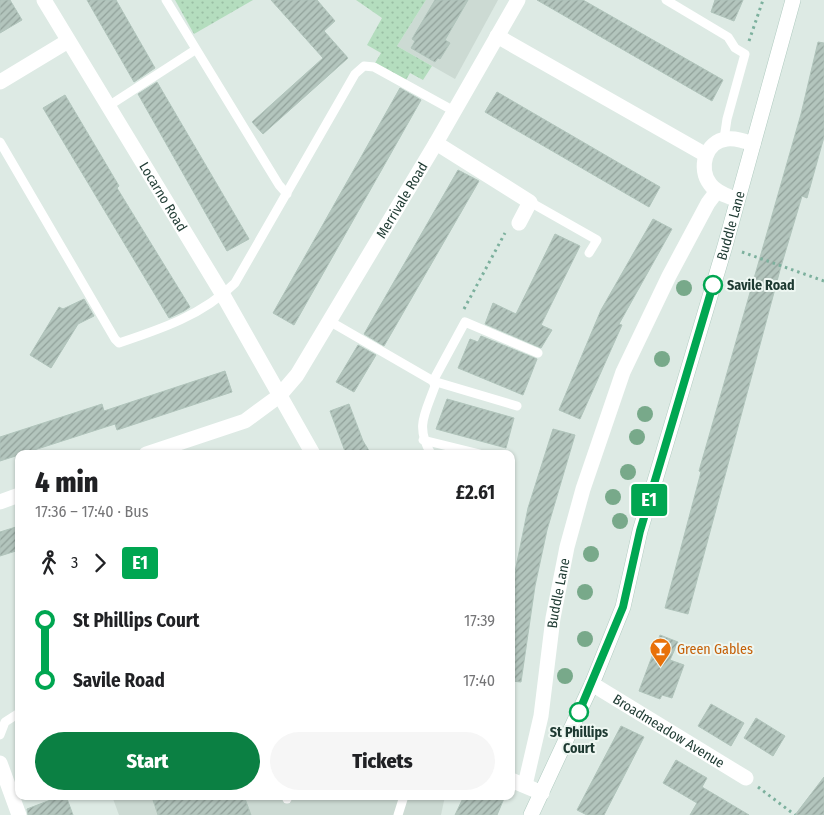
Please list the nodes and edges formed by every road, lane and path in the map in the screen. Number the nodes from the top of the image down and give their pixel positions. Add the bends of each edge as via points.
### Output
1 (44, 0) edge
2 (166, 0) edge
3 (518, 0) edge
4 (666, 0) edge
5 (763, 0) edge
6 (793, 0) edge
7 (497, 36) junction
8 (68, 41) junction
9 (195, 50) junction
10 (745, 54) junction
11 (0, 82) edge
12 (107, 107) junction
13 (454, 111) junction
14 (724, 139) junction
15 (0, 142) edge
16 (436, 143) junction
17 (753, 144) junction
18 (706, 155) junction
19 (717, 191) junction
20 (287, 194) junction
21 (737, 200) junction
22 (530, 202) junction
23 (518, 223) joint
24 (725, 246) junction
25 (589, 253) dead end
26 (824, 281) edge
27 (223, 295) junction
28 (331, 322) junction
29 (464, 322) junction
30 (538, 353) dead end
31 (433, 381) junction
32 (279, 396) junction
33 (517, 406) dead end
34 (423, 440) junction
35 (158, 450) edge
36 (311, 450) edge
37 (429, 450) edge
38 (464, 450) edge
39 (15, 497) edge
40 (0, 502) edge
41 (592, 684) junction
42 (15, 716) edge
43 (0, 735) edge
44 (0, 763) edge
45 (746, 778) joint
46 (518, 782) edge
47 (542, 793) junction
48 (403, 800) edge
49 (19, 815) edge
50 (398, 815) edge
51 (532, 815) edge
52 (795, 815) edge

1 - 8 street, Locarno Road
2 - 9 lane
3 - 7 street, Merrivale Road
4 - 10 lane via 728,37 734,48
5 - 10 path
6 - 17 street, Buddle Lane
7 - 13 street, Merrivale Road
7 - 18 street
8 - 11 street
8 - 12 street, Locarno Road
9 - 12 lane
9 - 20 lane via 278,185
10 - 14 lane
12 - 27 street, Locarno Road
13 - 16 street, Merrivale Road
13 - 20 lane via 374,67 364,66 355,74
14 - 17 street via 739,139
14 - 18 street
15 - 27 lane via 119,343 169,327
16 - 22 street
16 - 28 street, Merrivale Road
17 - 21 street, Buddle Lane
18 - 19 street via 706,175
19 - 21 street
19 - 46 street, Buddle Lane via 669,276 623,372 582,489 555,609 541,716
20 - 27 lane via 235,283
21 - 24 street, Buddle Lane
22 - 23 street
22 - 25 lane via 597,240
23 - 29 path via 509,226 462,311
24 - 26 path
24 - 41 street, Buddle Lane via 640,531 623,607
27 - 32 street, Locarno Road
28 - 31 lane
28 - 32 street, Merrivale Road via 298,376
29 - 30 lane
29 - 31 lane
31 - 33 lane
31 - 34 lane via 435,386 422,424
32 - 35 street, Merrivale Road via 245,422
32 - 36 street
34 - 37 lane
34 - 38 lane
39 - 40 street
41 - 45 street, Broadmeadow Avenue
41 - 47 street, Buddle Lane
42 - 43 lane via 5,722
44 - 49 street
45 - 52 path
46 - 47 street
47 - 51 street, Buddle Lane
48 - 50 lane

